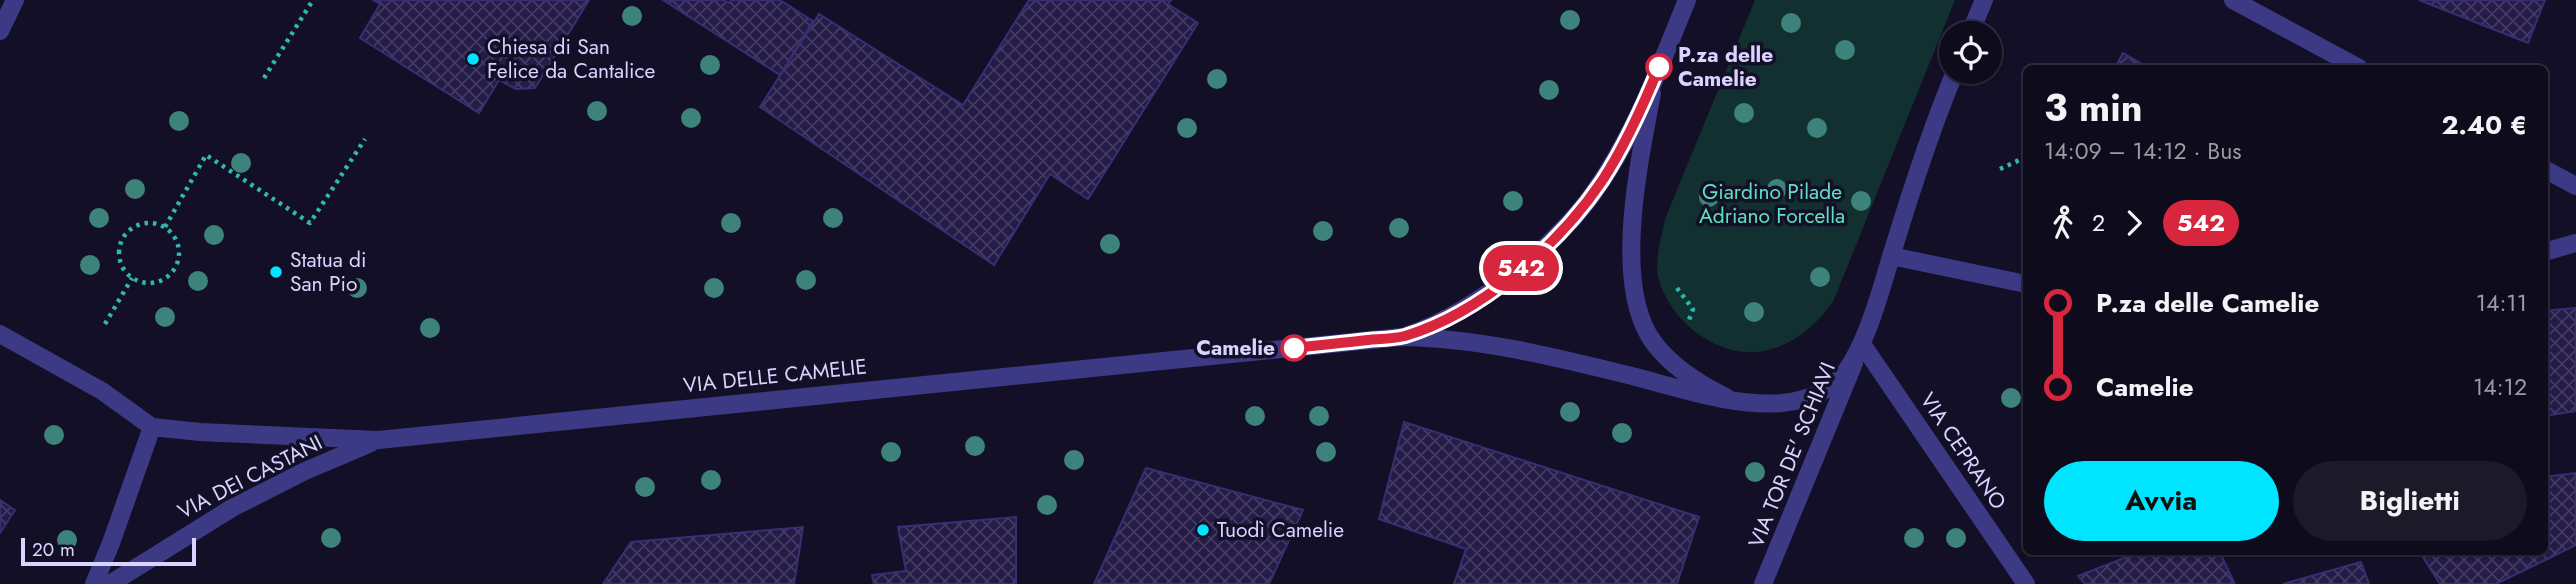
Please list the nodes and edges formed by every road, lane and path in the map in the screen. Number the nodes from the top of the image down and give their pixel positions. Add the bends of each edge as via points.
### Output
1 (15, 0) edge
2 (313, 0) edge
3 (1688, 0) edge
4 (1984, 0) edge
5 (2233, 0) edge
6 (1975, 21) edge
7 (0, 31) edge
8 (2353, 65) edge
9 (264, 78) dead end
10 (1654, 79) junction
11 (1951, 84) edge
12 (365, 139) dead end
13 (2023, 158) edge
14 (2000, 169) dead end
15 (2548, 171) edge
16 (2576, 186) edge
17 (165, 227) junction
18 (2576, 243) edge
19 (2548, 251) edge
20 (1891, 256) junction
21 (132, 278) junction
22 (1674, 280) dead end
23 (2023, 283) edge
24 (1689, 320) dead end
25 (105, 324) dead end
26 (0, 334) edge
27 (1402, 337) junction
28 (1862, 344) junction
29 (1729, 399) junction
30 (152, 427) junction
31 (378, 440) junction
32 (94, 584) edge
33 (110, 584) edge
34 (1763, 584) edge
35 (2026, 584) edge

1 - 7 street
2 - 9 path
3 - 10 street
4 - 6 street
5 - 8 street
10 - 27 street, VIA DELLE CAMELIE via 1612,165 1558,235 1478,301
10 - 29 street via 1632,231 1634,296 1654,344 1697,382
11 - 20 street
12 - 17 path via 310,223 206,155
13 - 14 path
15 - 16 street
17 - 21 path via 146,222 122,238 119,258
17 - 21 path via 180,252 174,272 157,283
18 - 19 street
20 - 23 street
20 - 28 street
21 - 25 path
22 - 24 path via 1692,310
26 - 30 street via 102,391
27 - 29 street, VIA DELLE CAMELIE via 1500,346
27 - 31 street, VIA DELLE CAMELIE
28 - 29 street via 1844,374 1817,395 1783,403
28 - 34 street, VIA TOR DE' SCHIAVI
28 - 35 street, VIA CEPRANO
30 - 31 street, VIA DELLE CAMELIE
30 - 32 street
31 - 33 street, VIA DEI CASTANI via 232,508

